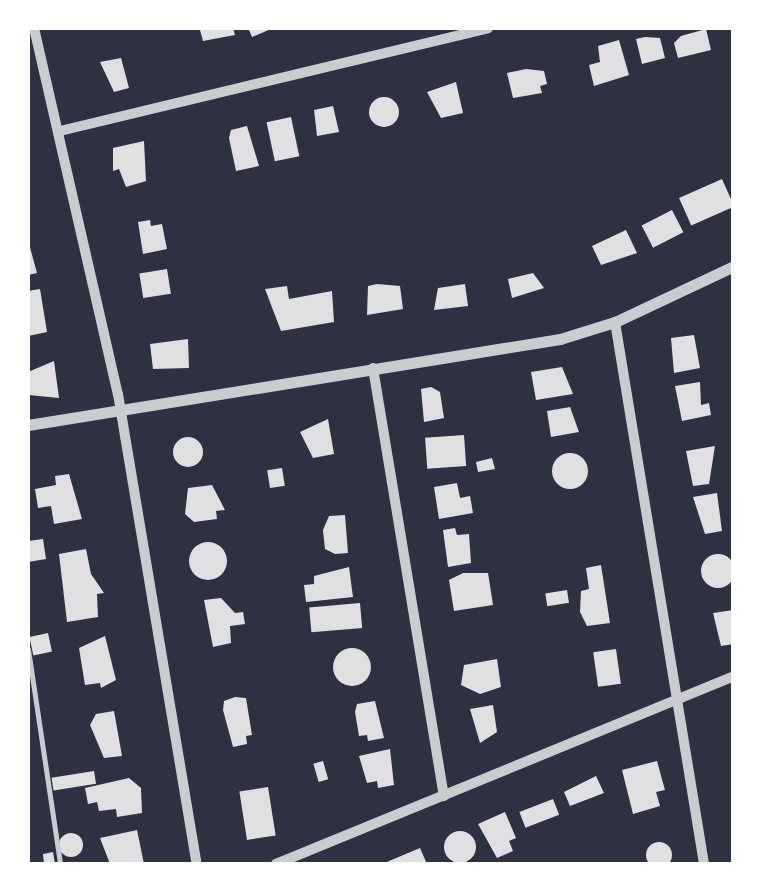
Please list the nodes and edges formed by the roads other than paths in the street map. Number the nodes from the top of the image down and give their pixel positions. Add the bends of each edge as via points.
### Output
1 (34, 28) edge
2 (488, 28) edge
3 (60, 131) junction
4 (734, 266) edge
5 (615, 322) junction
6 (373, 368) junction
7 (119, 409) junction
8 (28, 425) edge
9 (28, 648) edge
10 (734, 676) edge
11 (680, 698) junction
12 (444, 796) junction
13 (60, 864) edge
14 (197, 864) edge
15 (276, 864) edge
16 (704, 864) edge

1 - 3 street
2 - 3 street
3 - 7 street
4 - 5 street
5 - 6 street via 560,338
5 - 11 street
6 - 7 street
6 - 12 street
7 - 8 street
7 - 14 street
9 - 13 lane
10 - 11 street
11 - 12 street
11 - 16 street
12 - 15 street

